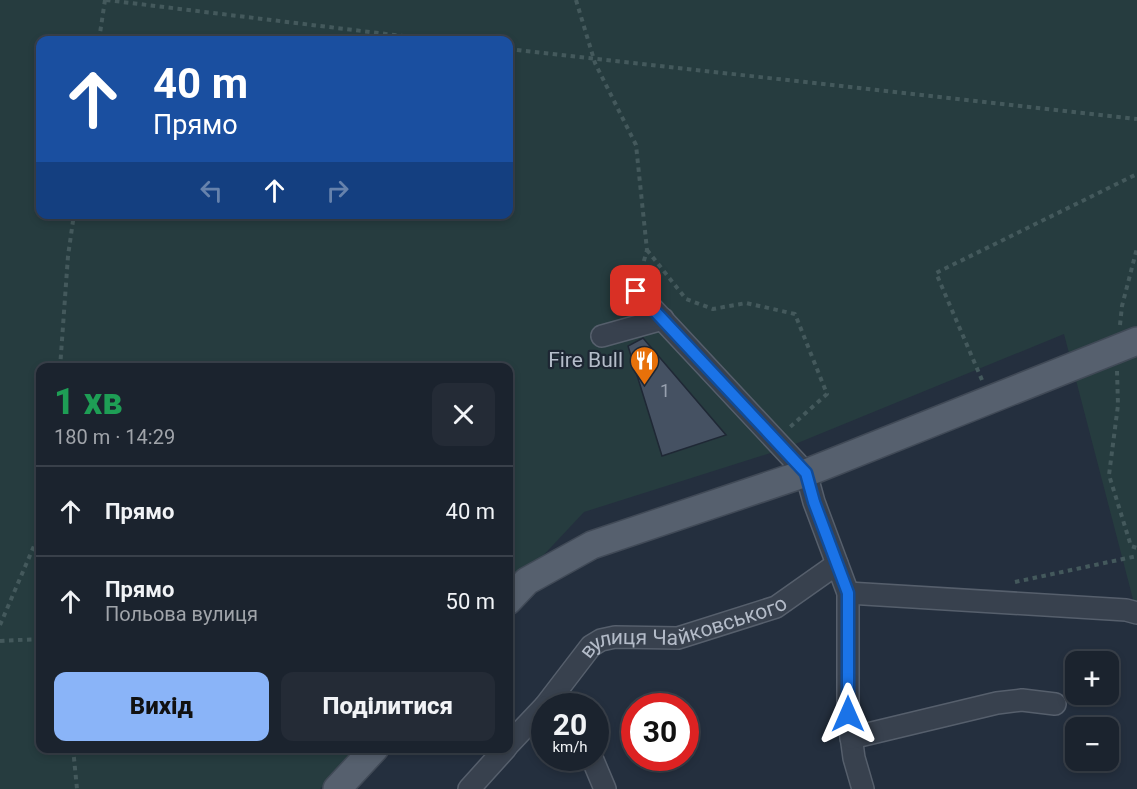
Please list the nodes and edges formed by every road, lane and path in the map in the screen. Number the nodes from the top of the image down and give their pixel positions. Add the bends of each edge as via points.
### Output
1 (106, 0) edge
2 (576, 0) edge
3 (100, 36) edge
4 (403, 36) edge
5 (513, 50) edge
6 (594, 60) junction
7 (1137, 119) edge
8 (1137, 174) edge
9 (73, 219) edge
10 (1137, 248) edge
11 (647, 250) junction
12 (636, 291) joint
13 (663, 319) junction
14 (602, 336) dead end
15 (1128, 345) edge
16 (60, 363) edge
17 (991, 400) junction
18 (776, 440) junction
19 (806, 473) junction
20 (36, 541) edge
21 (1137, 548) edge
22 (1137, 556) edge
23 (837, 564) junction
24 (1011, 583) dead end
25 (848, 593) junction
26 (513, 595) edge
27 (1137, 613) edge
28 (0, 624) edge
29 (36, 639) edge
30 (0, 641) edge
31 (556, 693) edge
32 (1055, 704) dead end
33 (531, 722) edge
34 (851, 738) junction
35 (513, 741) edge
36 (73, 753) edge
37 (370, 753) edge
38 (502, 753) edge
39 (597, 771) edge
40 (77, 789) edge
41 (337, 789) edge
42 (469, 789) edge
43 (605, 789) edge
44 (863, 789) edge

1 - 3 path
1 - 4 path
2 - 6 path
5 - 6 path
6 - 7 path
6 - 11 path via 636,145
8 - 17 path via 936,273
9 - 16 path
10 - 15 path via 1122,306
11 - 12 path
11 - 18 path via 686,299 713,309 746,303 795,314 827,394
12 - 13 street
13 - 14 street
13 - 18 street
15 - 17 main road
15 - 21 path via 1109,475 1131,546
17 - 19 main road
18 - 19 street
19 - 23 street
19 - 26 main road via 592,545 526,581
20 - 28 path
22 - 24 path
23 - 25 street
23 - 31 street, вулиця Чайковського via 776,607 678,638 601,640 591,646
25 - 27 street
25 - 34 street
29 - 30 path
32 - 34 street via 1022,700 997,703
33 - 35 street, вулиця Чайковського
34 - 44 street
36 - 40 path
37 - 41 main road
38 - 42 street, вулиця Чайковського
39 - 43 street

